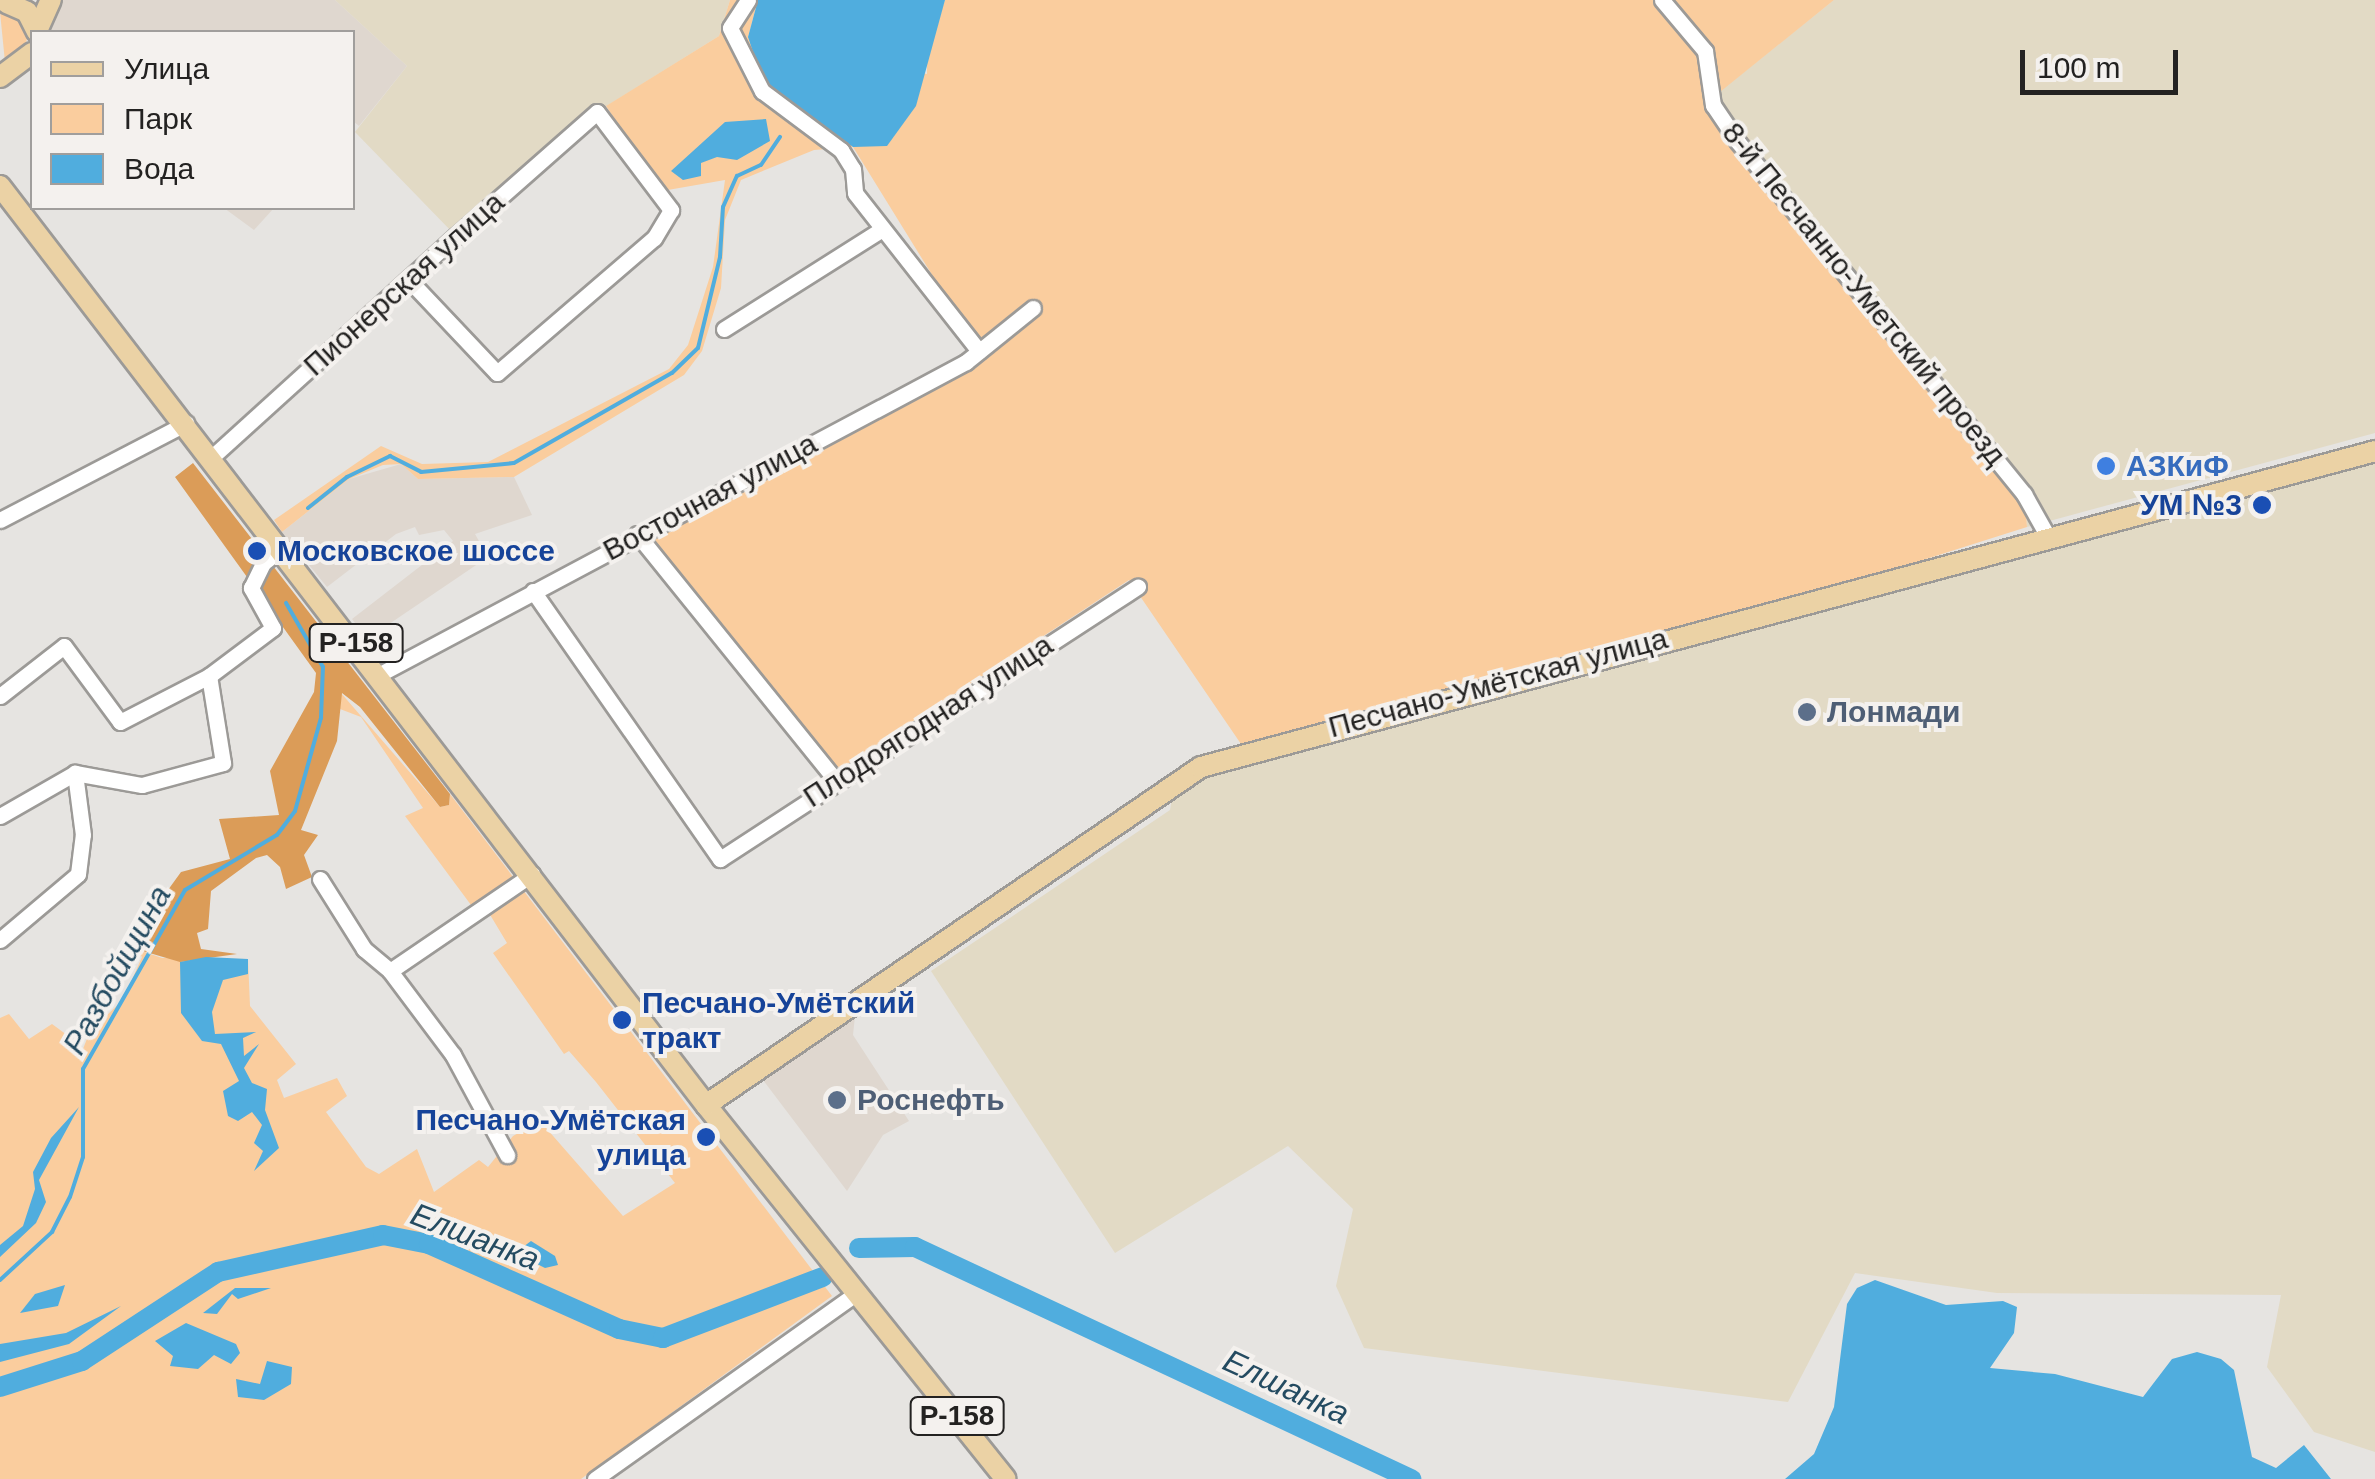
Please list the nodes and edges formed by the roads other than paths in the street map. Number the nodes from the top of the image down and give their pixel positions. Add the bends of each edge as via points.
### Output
1 (51, 0) edge
2 (748, 0) edge
3 (1662, 0) edge
4 (11, 2) edge
5 (35, 30) edge
6 (37, 30) edge
7 (30, 55) edge
8 (3, 73) edge
9 (0, 186) edge
10 (882, 229) junction
11 (409, 280) junction
12 (1033, 308) dead end
13 (724, 329) dead end
14 (979, 351) junction
15 (186, 423) junction
16 (2375, 451) edge
17 (212, 457) junction
18 (0, 520) edge
19 (637, 534) junction
20 (2047, 535) junction
21 (282, 548) junction
22 (1138, 587) dead end
23 (533, 591) junction
24 (380, 674) junction
25 (209, 676) junction
26 (0, 696) edge
27 (75, 774) junction
28 (835, 779) junction
29 (0, 816) edge
30 (532, 874) junction
31 (320, 878) dead end
32 (0, 940) edge
33 (390, 971) junction
34 (706, 1105) junction
35 (507, 1155) dead end
36 (854, 1287) junction
37 (595, 1479) edge
38 (1006, 1479) edge

1 - 6 main road
2 - 10 street via 730,28 745,63 762,91 840,150 855,192
3 - 20 street, 8-й Песчанно-Уметский проезд via 1705,51 1713,106 1738,142 2024,494
4 - 5 main road via 27,12
7 - 8 main road
9 - 15 main road, Р-158
10 - 13 street
10 - 14 street
11 - 11 street, Пионерская улица via 597,112 671,210 654,238 497,373
11 - 17 street, Пионерская улица
12 - 14 street, Восточная улица
14 - 19 street, Восточная улица
15 - 17 main road, Р-158
15 - 18 street
16 - 20 main road, Песчано-Умётская улица
17 - 21 main road, Р-158
19 - 23 street, Восточная улица
19 - 28 street
20 - 34 main road, Песчано-Умётская улица via 1201,767
21 - 24 main road, Р-158
21 - 25 street via 263,563 251,588 272,628
22 - 28 street, Плодоягодная улица
23 - 24 street, Восточная улица
23 - 28 street, Плодоягодная улица via 720,859
24 - 30 main road, Р-158
25 - 26 street via 120,722 64,646
25 - 27 street via 223,764 142,785
27 - 29 street
27 - 32 street via 83,835 78,874
30 - 33 street
30 - 34 main road, Р-158
31 - 33 street via 364,949
33 - 35 street via 454,1055
34 - 36 main road, Р-158
36 - 37 street
36 - 38 main road, Р-158

